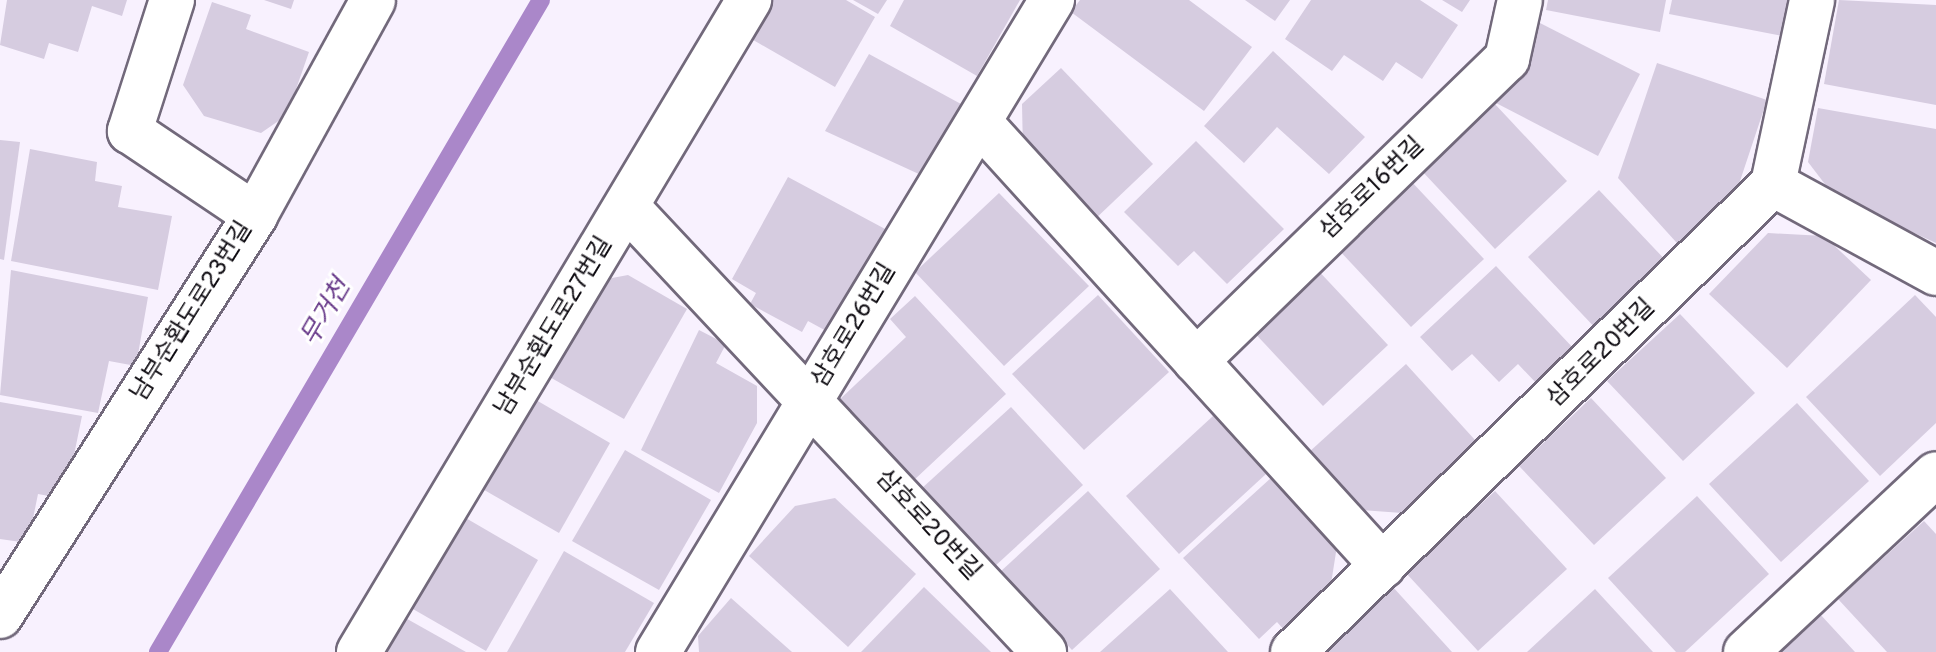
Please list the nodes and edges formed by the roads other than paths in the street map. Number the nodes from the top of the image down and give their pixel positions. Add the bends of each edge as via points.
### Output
1 (172, 0) edge
2 (373, 0) edge
3 (749, 0) edge
4 (1052, 0) edge
5 (1520, 0) edge
6 (1812, 0) edge
7 (979, 122) junction
8 (1773, 184) junction
9 (627, 207) junction
10 (255, 215) junction
11 (1936, 273) edge
12 (1196, 361) junction
13 (811, 399) junction
14 (1936, 474) edge
15 (1383, 566) junction
16 (0, 616) edge
17 (359, 652) edge
18 (658, 652) edge
19 (1044, 652) edge
20 (1293, 652) edge
21 (1746, 652) edge

1 - 10 street via 130,131
2 - 10 street, 남부순환도로23번길
3 - 9 street, 남부순환도로27번길
4 - 7 street, 삼호로26번길
5 - 12 street, 삼호로16번길 via 1507,59
6 - 8 street
7 - 12 street
7 - 13 street, 삼호로26번길
8 - 11 street
8 - 15 street, 삼호로20번길
9 - 13 street, 삼호로20번길
9 - 17 street, 남부순환도로27번길
10 - 16 street, 남부순환도로23번길
12 - 15 street
13 - 18 street, 삼호로26번길
13 - 19 street, 삼호로20번길
14 - 21 street
15 - 20 street, 삼호로20번길

